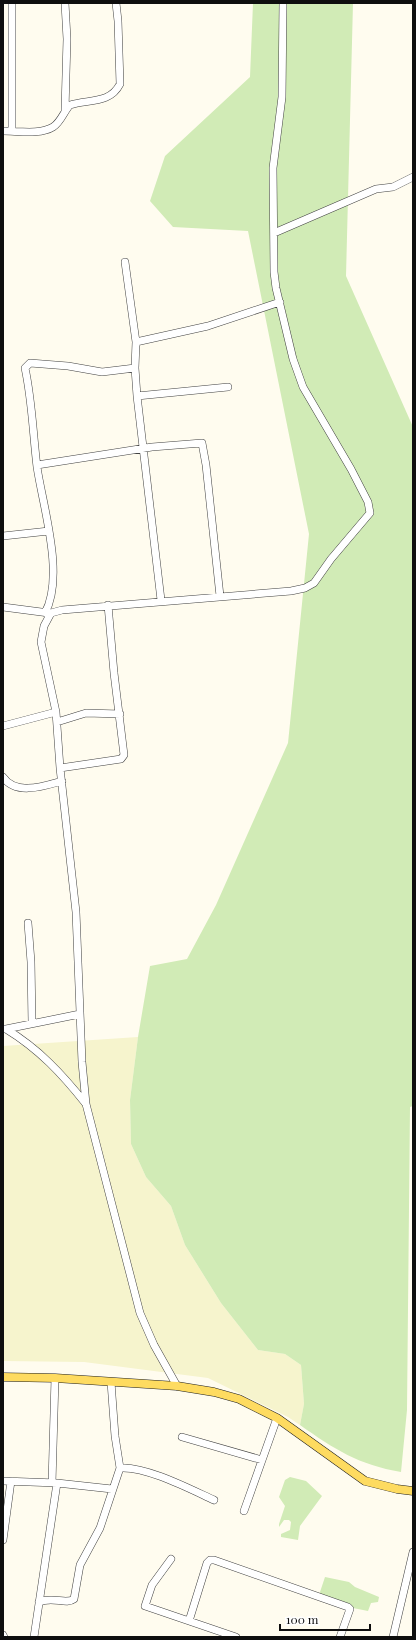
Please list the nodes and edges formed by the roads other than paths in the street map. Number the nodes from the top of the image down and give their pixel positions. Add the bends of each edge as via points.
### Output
1 (12, 3) edge
2 (65, 3) edge
3 (116, 3) edge
4 (283, 3) edge
5 (65, 110) junction
6 (3, 130) edge
7 (12, 131) junction
8 (413, 177) edge
9 (274, 233) junction
10 (125, 262) dead end
11 (280, 302) junction
12 (136, 342) junction
13 (135, 368) junction
14 (228, 387) dead end
15 (137, 396) junction
16 (144, 449) junction
17 (37, 465) junction
18 (49, 531) junction
19 (3, 536) edge
20 (220, 596) junction
21 (161, 600) junction
22 (108, 605) junction
23 (3, 607) edge
24 (48, 613) junction
25 (56, 712) junction
26 (120, 714) junction
27 (58, 722) junction
28 (3, 726) edge
29 (60, 768) junction
30 (3, 777) edge
31 (62, 781) junction
32 (28, 923) dead end
33 (80, 1014) junction
34 (32, 1022) junction
35 (4, 1029) edge
36 (86, 1104) junction
37 (3, 1377) edge
38 (56, 1378) junction
39 (111, 1382) junction
40 (177, 1386) junction
41 (277, 1418) junction
42 (182, 1437) dead end
43 (262, 1460) junction
44 (120, 1468) junction
45 (7, 1481) edge
46 (55, 1483) junction
47 (112, 1489) junction
48 (413, 1491) edge
49 (214, 1500) dead end
50 (244, 1511) dead end
51 (3, 1540) edge
52 (413, 1552) edge
53 (171, 1559) dead end
54 (40, 1602) junction
55 (189, 1621) junction
56 (34, 1637) edge
57 (236, 1637) edge
58 (340, 1637) edge
59 (393, 1637) edge

1 - 7 street
2 - 5 street
3 - 5 street via 120,84 110,96 70,105
4 - 9 street via 282,97 273,168
5 - 7 street via 53,127 32,132
6 - 7 street
8 - 9 street via 393,187 376,189
9 - 11 street via 274,272
10 - 12 street
11 - 12 street via 208,326
11 - 20 street via 296,369 303,387 351,469 368,502 370,513 310,587 291,591
12 - 13 street
13 - 15 street
13 - 17 street via 108,372 49,364 26,364
14 - 15 street
15 - 16 street
16 - 17 street
16 - 20 street via 200,442 203,445
16 - 21 street
17 - 18 street
18 - 19 street
18 - 24 street via 53,575
20 - 21 street
21 - 22 street
22 - 24 street
22 - 26 street
23 - 24 street
24 - 25 street via 41,642
25 - 27 street
25 - 28 street
26 - 27 street via 86,713
26 - 29 street via 125,751 121,759
27 - 29 street
29 - 31 street
30 - 31 street via 14,787 24,788
31 - 33 street via 76,912
32 - 34 street
33 - 34 street
33 - 36 street
34 - 35 street
35 - 36 street via 26,1041 44,1056
36 - 40 street via 140,1313
37 - 38 main road
38 - 39 main road
38 - 46 street
39 - 40 main road
39 - 44 street
40 - 41 main road via 239,1399
41 - 43 street
41 - 48 main road via 365,1481
42 - 43 street
43 - 50 street
44 - 47 street
44 - 49 street via 134,1468
45 - 46 street
45 - 51 street
46 - 47 street
46 - 54 street
47 - 54 street via 100,1528 80,1565 74,1599 67,1602 48,1599
52 - 59 street
53 - 55 street via 152,1585 145,1605
54 - 56 street
55 - 57 street
55 - 58 street via 207,1563 214,1560 348,1607 350,1609

